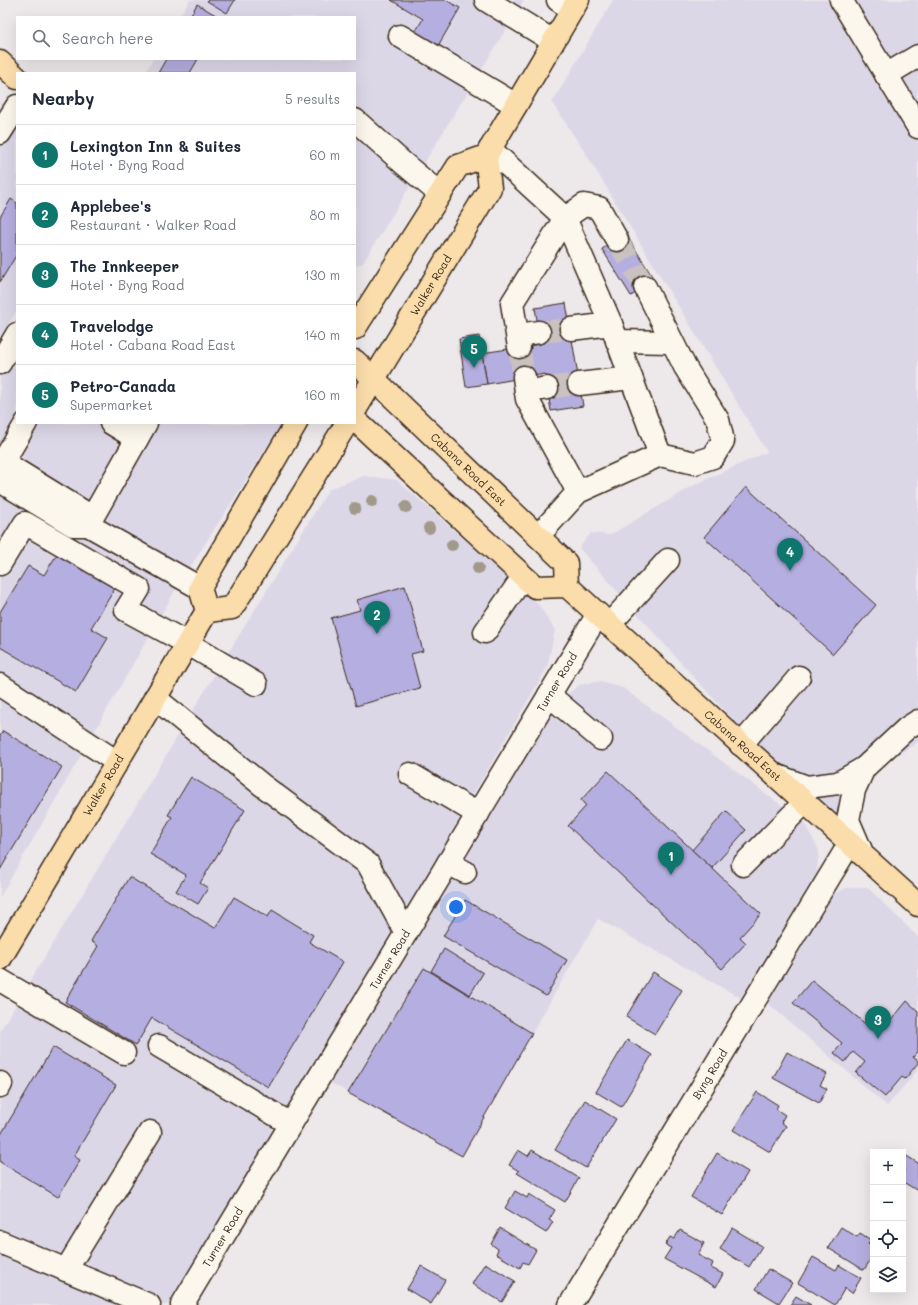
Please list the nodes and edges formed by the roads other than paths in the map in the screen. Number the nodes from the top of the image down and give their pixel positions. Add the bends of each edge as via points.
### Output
1 (486, 0) edge
2 (841, 0) edge
3 (570, 3) edge
4 (400, 36) dead end
5 (553, 42) junction
6 (918, 56) edge
7 (0, 62) edge
8 (886, 75) junction
9 (16, 77) edge
10 (516, 105) junction
11 (16, 108) edge
12 (356, 121) edge
13 (918, 127) edge
14 (0, 133) edge
15 (488, 152) junction
16 (440, 194) junction
17 (565, 218) junction
18 (617, 240) tunnel mouth
19 (645, 287) tunnel mouth
20 (356, 326) edge
21 (571, 329) tunnel mouth
22 (614, 332) junction
23 (16, 336) edge
24 (525, 338) tunnel mouth
25 (672, 342) junction
26 (356, 362) edge
27 (0, 363) edge
28 (631, 378) junction
29 (374, 380) junction
30 (580, 384) tunnel mouth
31 (547, 388) tunnel mouth
32 (356, 408) edge
33 (356, 421) edge
34 (25, 424) edge
35 (115, 424) edge
36 (295, 424) edge
37 (346, 424) edge
38 (141, 431) edge
39 (660, 455) junction
40 (1, 470) edge
41 (578, 492) junction
42 (88, 525) junction
43 (538, 536) junction
44 (668, 560) dead end
45 (0, 564) edge
46 (523, 577) junction
47 (567, 586) junction
48 (200, 588) junction
49 (207, 611) junction
50 (604, 620) junction
51 (485, 632) dead end
52 (187, 644) junction
53 (799, 677) dead end
54 (256, 684) dead end
55 (0, 685) edge
56 (549, 695) junction
57 (155, 698) junction
58 (918, 721) edge
59 (601, 739) dead end
60 (741, 745) junction
61 (117, 762) junction
62 (864, 768) junction
63 (410, 774) dead end
64 (774, 774) junction
65 (805, 802) junction
66 (478, 814) junction
67 (856, 849) junction
68 (743, 865) dead end
69 (918, 905) edge
70 (406, 933) junction
71 (0, 959) edge
72 (0, 980) edge
73 (159, 1046) dead end
74 (124, 1053) dead end
75 (291, 1124) junction
76 (150, 1132) dead end
77 (0, 1242) edge
78 (66, 1270) junction
79 (149, 1305) edge
80 (182, 1305) edge
81 (570, 1305) edge

1 - 5 street
2 - 8 street
3 - 5 main road
4 - 10 street
5 - 10 main road
6 - 8 street
7 - 9 main road
8 - 13 street
10 - 15 main road
11 - 14 street
12 - 16 street
15 - 16 main road via 458,166
15 - 17 street
15 - 29 main road, Walker Road via 490,188
16 - 20 main road
17 - 18 street via 584,205 599,208
17 - 22 street
17 - 24 street via 512,303
19 - 25 street
21 - 22 street
22 - 25 street
22 - 28 street
23 - 27 street
25 - 39 street via 718,420 723,441 713,457 695,463
26 - 29 main road, Cabana Road East
28 - 30 street
28 - 39 street
29 - 32 main road, Walker Road
29 - 43 main road, Cabana Road East
31 - 41 street via 525,384 527,399
33 - 46 main road
34 - 40 street
35 - 38 street
36 - 48 main road
37 - 49 main road via 232,608
38 - 42 street
39 - 41 street
40 - 42 street via 73,524
41 - 43 street
42 - 48 street
43 - 47 main road, Cabana Road East via 566,563
44 - 50 street, Turner Road
45 - 52 street via 25,523 139,589 126,610
46 - 47 main road via 535,587
46 - 51 street
47 - 50 main road, Cabana Road East
48 - 49 main road
49 - 52 main road, Walker Road
50 - 56 street, Turner Road
50 - 60 main road, Cabana Road East
52 - 54 street
52 - 57 main road, Walker Road
53 - 60 street
55 - 61 street
56 - 59 street
56 - 66 street, Turner Road
57 - 61 main road, Walker Road
57 - 70 street via 262,785 368,864
58 - 62 street
60 - 64 main road, Cabana Road East
61 - 71 main road, Walker Road
62 - 64 street via 838,783 807,787
62 - 67 street via 854,790 848,820
63 - 66 street
64 - 65 main road, Cabana Road East
65 - 67 main road, Cabana Road East
65 - 68 street
66 - 70 street, Turner Road via 456,868
67 - 69 main road, Cabana Road East
67 - 81 street, Byng Road via 799,944
70 - 75 street, Turner Road
72 - 74 street
73 - 75 street
75 - 80 street, Turner Road
76 - 78 street
77 - 78 street
78 - 79 street

